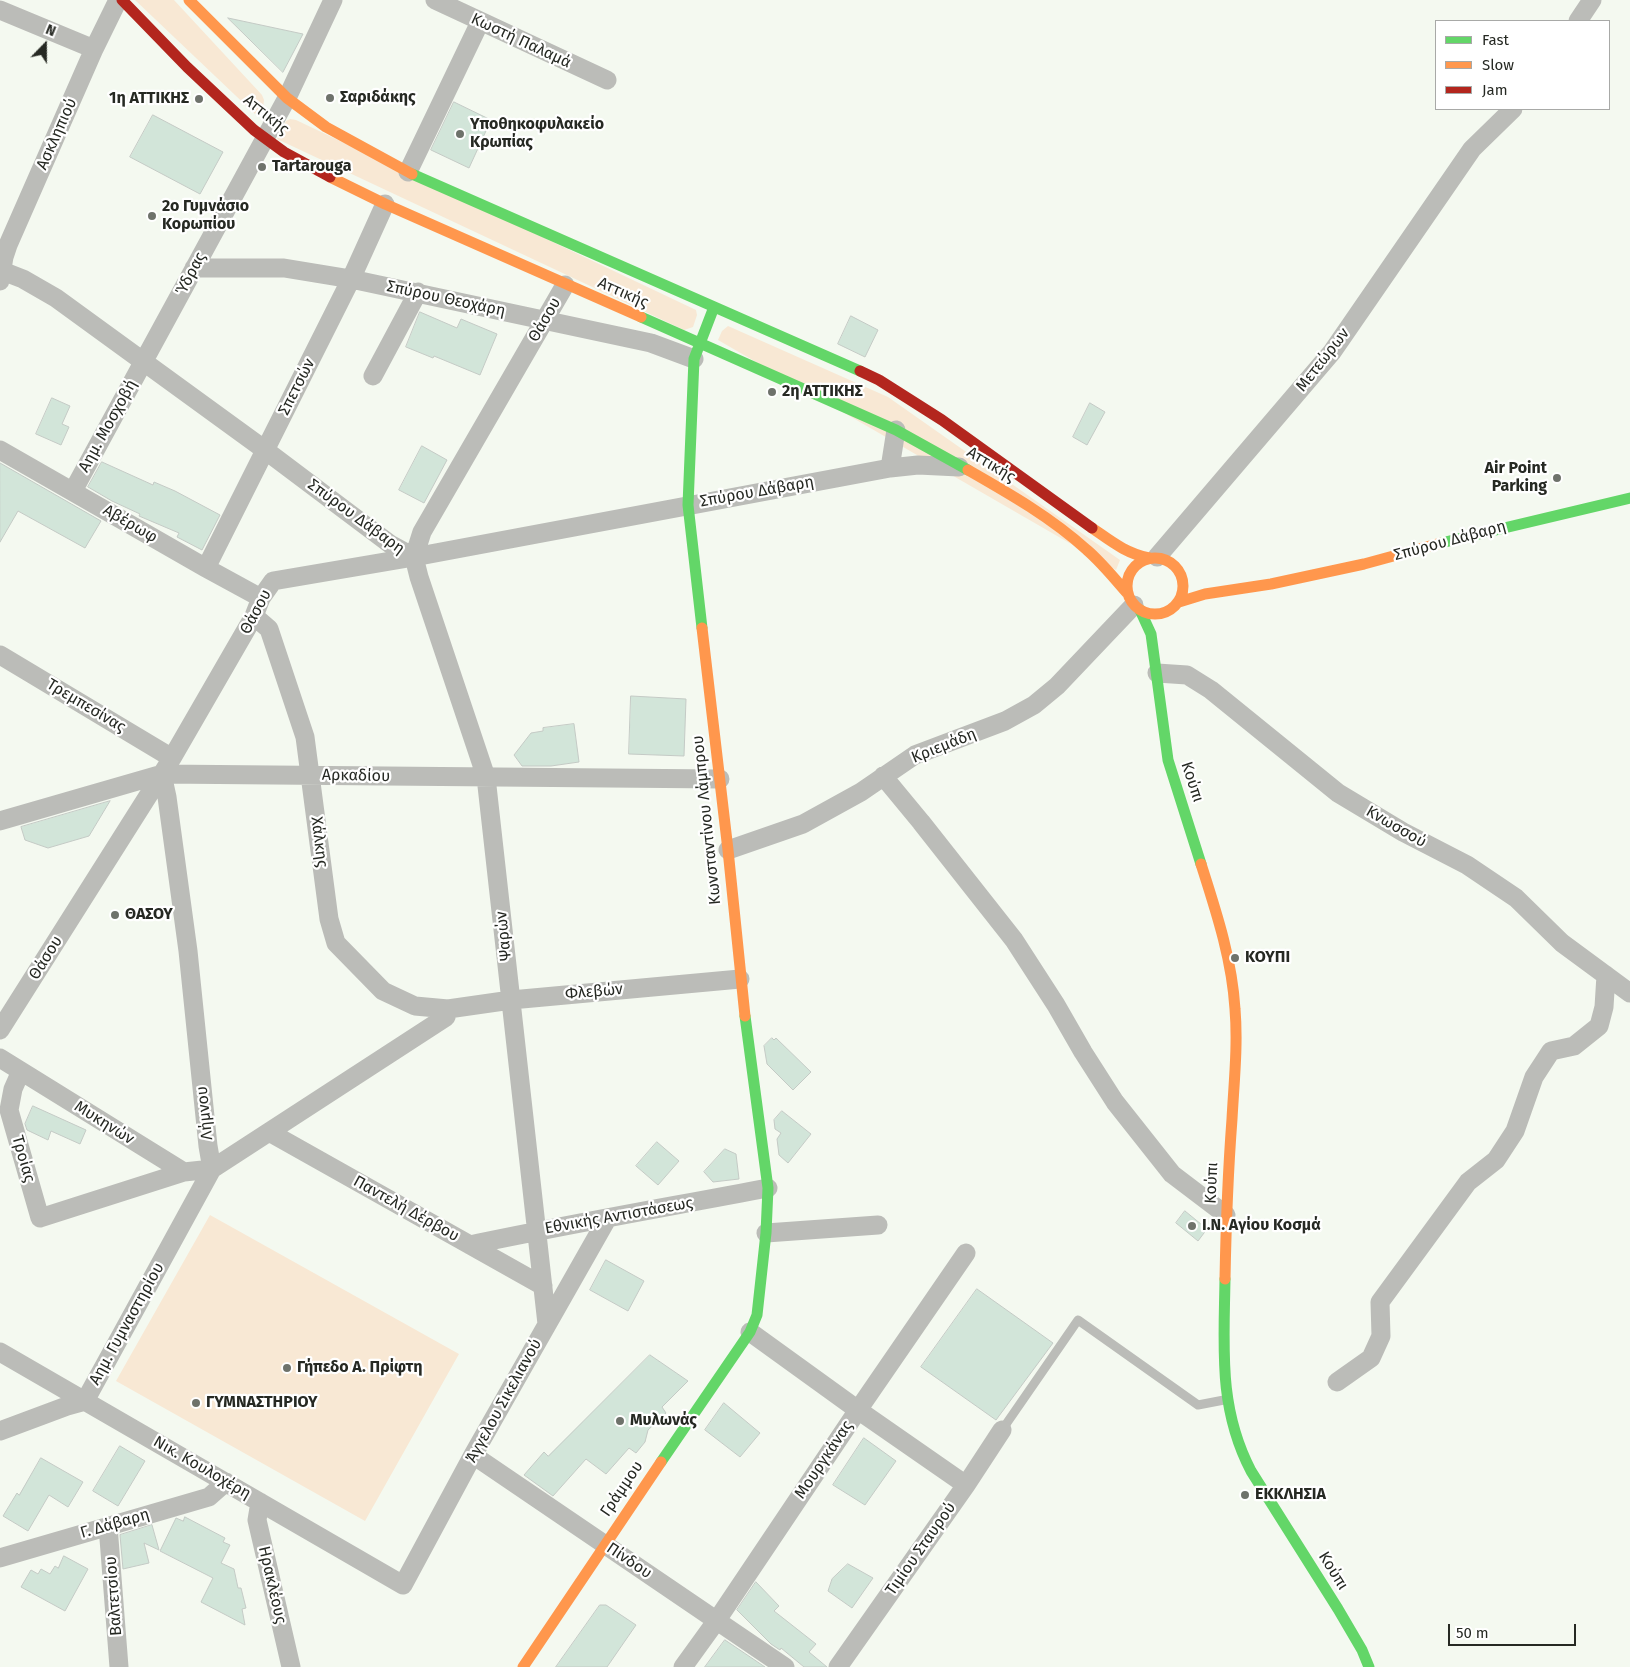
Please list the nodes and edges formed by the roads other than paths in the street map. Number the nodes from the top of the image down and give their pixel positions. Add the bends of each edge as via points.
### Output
1 (118, 0) edge
2 (122, 0) edge
3 (189, 0) edge
4 (333, 0) edge
5 (435, 0) edge
6 (1592, 0) edge
7 (0, 10) edge
8 (1579, 20) edge
9 (480, 22) junction
10 (94, 49) junction
11 (607, 80) dead end
12 (287, 98) junction
13 (1513, 110) edge
14 (264, 138) junction
15 (408, 172) junction
16 (385, 204) junction
17 (194, 268) junction
18 (0, 274) edge
19 (351, 279) junction
20 (566, 285) junction
21 (418, 292) junction
22 (714, 307) junction
23 (546, 320) junction
24 (696, 351) junction
25 (144, 362) junction
26 (373, 376) dead end
27 (896, 430) junction
28 (0, 450) edge
29 (265, 450) junction
30 (962, 467) junction
31 (890, 468) junction
32 (73, 491) junction
33 (1630, 498) edge
34 (688, 505) junction
35 (414, 557) junction
36 (1153, 558) junction
37 (206, 568) junction
38 (1178, 568) junction
39 (1193, 573) dead end
40 (1217, 579) dead end
41 (1271, 584) junction
42 (261, 598) junction
43 (1134, 603) junction
44 (1176, 605) junction
45 (254, 616) junction
46 (0, 655) edge
47 (1157, 673) junction
48 (172, 758) junction
49 (162, 774) junction
50 (310, 775) junction
51 (883, 776) junction
52 (486, 777) junction
53 (720, 779) junction
54 (0, 821) edge
55 (728, 850) junction
56 (1606, 975) junction
57 (740, 978) junction
58 (1630, 993) edge
59 (511, 1000) junction
60 (448, 1009) junction
61 (0, 1030) edge
62 (0, 1058) edge
63 (21, 1071) junction
64 (269, 1132) junction
65 (212, 1169) junction
66 (184, 1172) junction
67 (768, 1188) junction
68 (1226, 1215) junction
69 (607, 1219) junction
70 (878, 1224) dead end
71 (536, 1231) junction
72 (766, 1233) junction
73 (470, 1245) junction
74 (966, 1253) dead end
75 (543, 1286) junction
76 (548, 1324) junction
77 (750, 1332) junction
78 (0, 1352) edge
79 (1337, 1382) dead end
80 (1227, 1400) junction
81 (85, 1401) junction
82 (858, 1410) junction
83 (1002, 1430) joint
84 (0, 1431) edge
85 (473, 1455) junction
86 (226, 1482) junction
87 (966, 1485) junction
88 (260, 1502) junction
89 (108, 1526) junction
90 (605, 1544) junction
91 (0, 1558) edge
92 (403, 1585) joint
93 (717, 1620) junction
94 (119, 1667) edge
95 (291, 1667) edge
96 (523, 1667) edge
97 (683, 1667) edge
98 (785, 1667) edge
99 (838, 1667) edge
100 (1369, 1667) edge

1 - 10 street, Ασκληπιού
2 - 14 main road, Αττικής
3 - 12 main road, Αττικής
4 - 12 street, Ύδρας
5 - 9 street, Κωστή Παλαμά
6 - 8 street
7 - 10 street
9 - 11 street, Κωστή Παλαμά
9 - 15 street
10 - 18 street, Ασκληπιού via 8,245
12 - 14 street, Ύδρας
12 - 15 main road, Αττικής via 326,126
13 - 36 street, Μετεώρων via 1472,149 1332,352
14 - 16 main road, Αττικής via 312,168
14 - 17 street, Ύδρας
15 - 22 main road, Αττικής
16 - 19 street, Σπετσών
16 - 20 main road, Αττικής
17 - 19 street, Σπύρου Θεοχάρη via 284,268
17 - 25 street, Ύδρας
18 - 25 street, Σπύρου Δάβαρη via 23,279 56,298
19 - 21 street, Σπύρου Θεοχάρη
19 - 29 street, Σπετσών
20 - 23 street, Θάσου
20 - 24 main road, Αττικής
21 - 23 street, Σπύρου Θεοχάρη
21 - 26 street
22 - 24 main road, Κωνσταντίνου Λάμπρου
22 - 36 main road, Αττικής via 879,380 942,420 1119,547 1134,555
23 - 24 street, Σπύρου Θεοχάρη
23 - 35 street, Θάσου via 422,532
24 - 27 main road, Αττικής
24 - 34 main road, Κωνσταντίνου Λάμπρου
25 - 29 street, Σπύρου Δάβαρη
25 - 32 street, Αημ. Μοσχοβή
27 - 30 main road, Αττικής
27 - 31 street
28 - 32 street, Αβέρωφ
29 - 35 street, Σπύρου Δάβαρη via 390,544
29 - 37 street, Σπετσών
30 - 31 street, Σπύρου Δάβαρη via 918,465
30 - 43 main road, Αττικής via 1065,532
31 - 34 street, Σπύρου Δάβαρη
32 - 37 street, Αβέρωφ
33 - 41 main road, Σπύρου Δάβαρη
34 - 35 street, Σπύρου Δάβαρη
34 - 53 main road, Κωνσταντίνου Λάμπρου
35 - 42 street, Θάσου via 273,580
35 - 52 street, Ψαρών
36 - 38 main road via 1168,560
36 - 43 main road via 1135,565 1131,571 1126,585
37 - 42 street, Αβέρωφ
38 - 39 main road
38 - 44 main road via 1184,585
40 - 41 main road, Σπύρου Δάβαρη via 1243,584
41 - 44 main road, Σπύρου Δάβαρη via 1205,594
42 - 45 street, Θάσου
43 - 44 main road via 1148,614 1157,615
43 - 47 main road, Αττικής via 1151,634
43 - 51 street, Κριεμάδη via 1058,686 1034,706 1005,721 915,755
44 - 47 main road via 1164,631
45 - 48 street, Θάσου
45 - 50 street, Χάλκης via 269,629 305,737
46 - 48 street, Τρεμπεσίνας
47 - 56 street, Κνωσσού via 1187,675 1211,690 1338,793 1467,866 1516,898 1562,943
47 - 68 main road, Κούπι via 1168,760 1218,917 1233,992 1236,1043
48 - 49 street, Θάσου
49 - 50 street, Αρκαδίου
49 - 54 street, Αρκαδίου
49 - 61 street, Θάσου
49 - 65 street, Λήμνου via 188,951
50 - 52 street, Αρκαδίου
50 - 60 street, Χάλκης via 329,919 336,943 383,991 415,1006
51 - 55 street, Κριεμάδη via 803,824
51 - 68 street via 1014,940 1115,1102 1172,1174
52 - 53 street, Αρκαδίου
52 - 59 street, Ψαρών
53 - 55 main road, Κωνσταντίνου Λάμπρου
55 - 57 main road, Κωνσταντίνου Λάμπρου
56 - 58 street, Κνωσσού
56 - 79 street via 1599,1026 1574,1046 1551,1051 1534,1077 1515,1131 1496,1160 1468,1182 1380,1302 1381,1336 1371,1358
57 - 59 street, Φλεβών
57 - 67 main road, Κωνσταντίνου Λάμπρου
59 - 60 street, Φλεβών
59 - 71 street, Ψαρών
60 - 64 street, Λήμνου via 446,1017
62 - 63 street, Μυκηνών
63 - 66 street, Μυκηνών
63 - 66 street, Τροίας via 9,1110 40,1218
64 - 65 street, Λήμνου
64 - 73 street, Παντελή Δέρβου
65 - 66 street
65 - 81 street, Αημ. Γυμναστηρίου
67 - 69 street, Εθνικής Αντιστάσεως
67 - 72 main road, Κωνσταντίνου Λάμπρου
68 - 80 main road, Κούπι via 1224,1369
69 - 71 street, Εθνικής Αντιστάσεως
69 - 76 street, Άγγελου Σικελιανού
70 - 72 street
71 - 73 street, Εθνικής Αντιστάσεως
71 - 75 street, Ψαρών
72 - 77 main road, Κωνσταντίνου Λάμπρου via 756,1315
73 - 75 street, Παντελή Δέρβου
74 - 82 street, Μουργκάνας
75 - 76 street, Ψαρών
76 - 85 street, Άγγελου Σικελιανού
77 - 82 street
77 - 90 main road, Γράμμου
78 - 81 street, Νικ. Κουλοχέρη
80 - 83 lane via 1198,1405 1078,1320
80 - 100 main road, Κούπι via 1240,1450 1251,1471 1338,1609
81 - 84 street, Αημ. Γυμναστηρίου
81 - 86 street, Νικ. Κουλοχέρη
82 - 87 street
82 - 93 street, Μουργκάνας
83 - 87 street, Τιμίου Σταυρού
85 - 90 street, Πίνδου
85 - 92 street, Άγγελου Σικελιανού
86 - 88 street, Νικ. Κουλοχέρη
86 - 89 street, Γ. Δάβαρη via 209,1497
87 - 99 street, Τιμίου Σταυρού
88 - 92 street, Νικ. Κουλοχέρη
88 - 95 street, Ηρακλέους via 257,1520
89 - 91 street, Γ. Δάβαρη
89 - 94 street, Βαλτετσίου
90 - 93 street, Πίνδου
90 - 96 main road, Γράμμου
93 - 97 street, Μουργκάνας
93 - 98 street, Πίνδου

